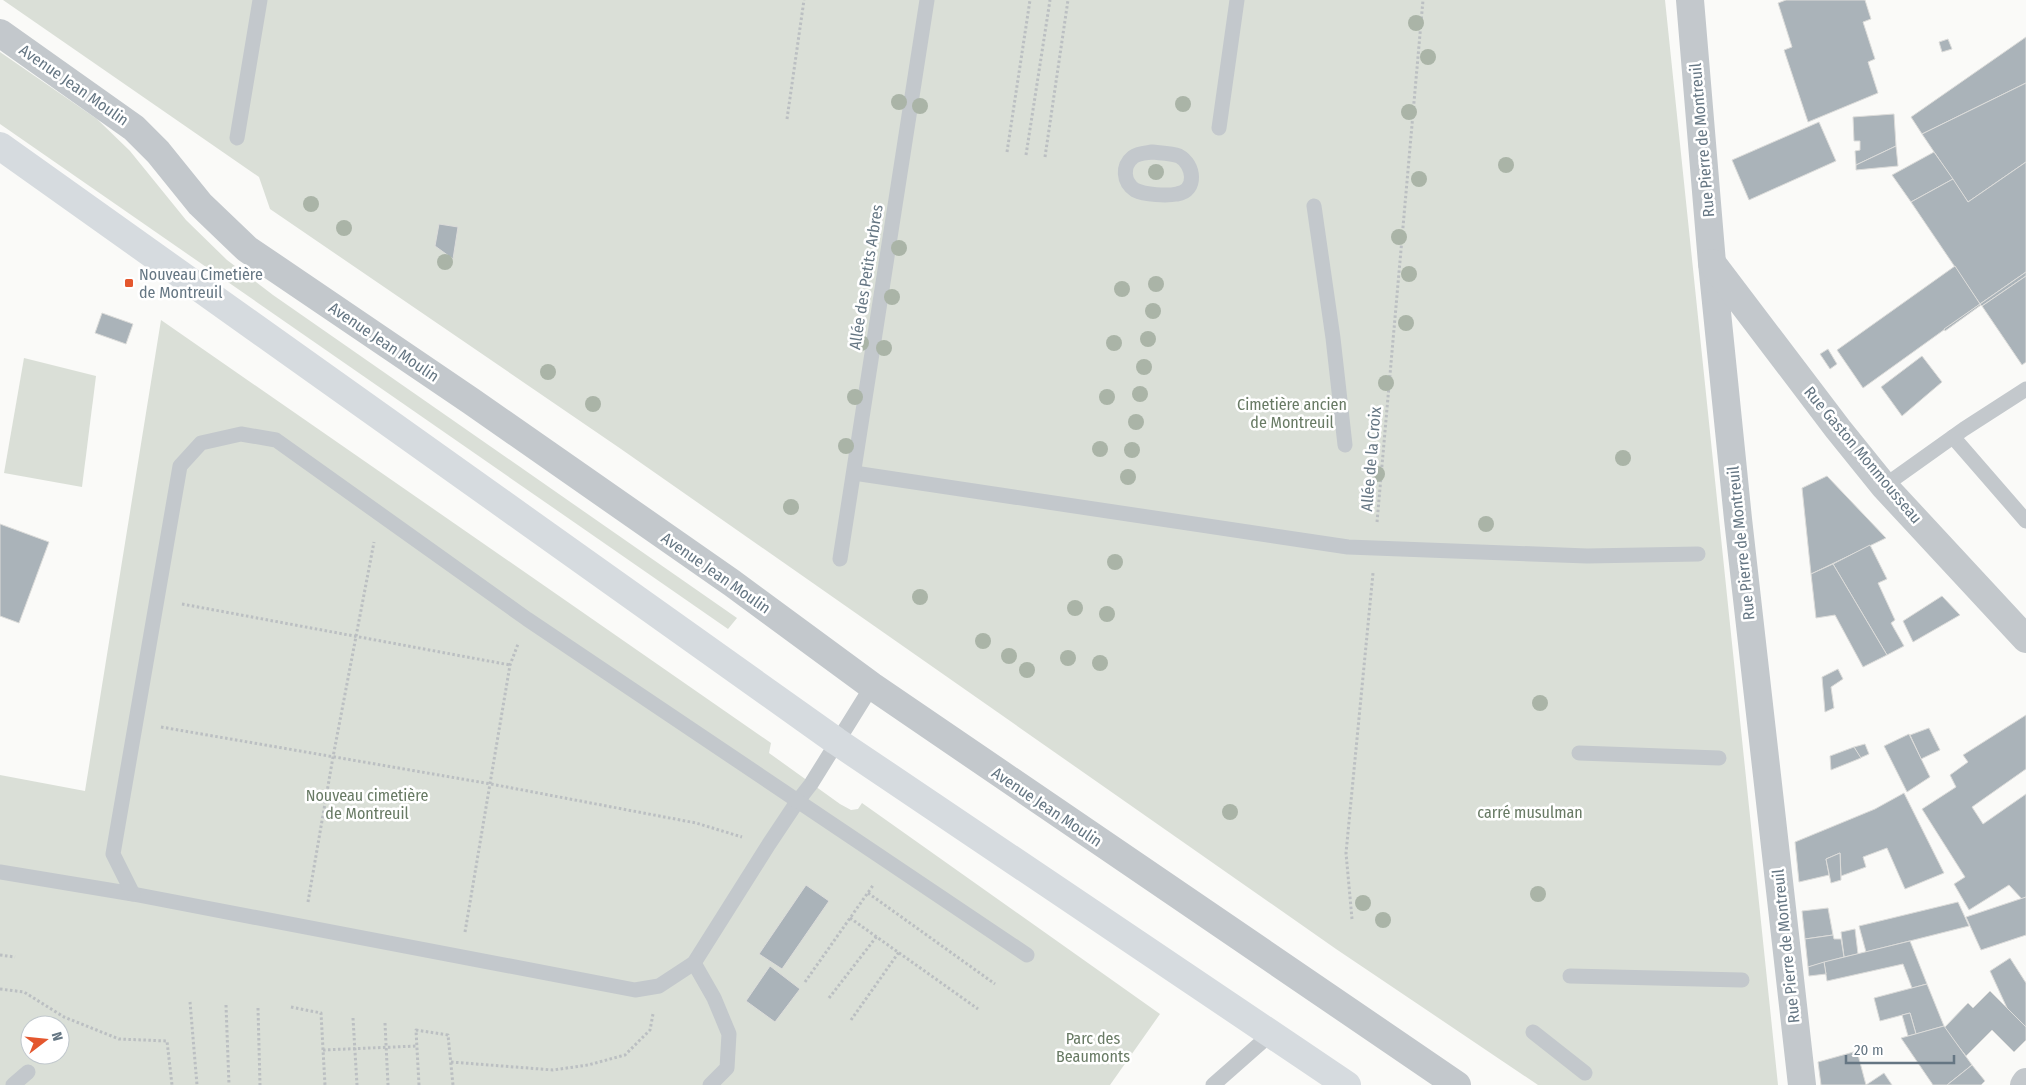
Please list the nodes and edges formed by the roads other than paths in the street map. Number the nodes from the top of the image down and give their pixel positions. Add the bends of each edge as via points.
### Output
1 (260, 0) edge
2 (927, 0) edge
3 (1237, 0) edge
4 (1690, 0) edge
5 (0, 34) edge
6 (1219, 128) dead end
7 (237, 138) dead end
8 (0, 146) edge
9 (1314, 206) dead end
10 (1712, 263) junction
11 (2026, 388) edge
12 (1953, 437) junction
13 (1345, 445) dead end
14 (854, 473) junction
15 (1884, 486) junction
16 (2026, 521) edge
17 (1698, 554) dead end
18 (840, 559) dead end
19 (2026, 639) edge
20 (872, 686) junction
21 (836, 741) junction
22 (1579, 753) dead end
23 (1719, 758) dead end
24 (797, 802) junction
25 (0, 872) edge
26 (133, 894) junction
27 (1027, 955) dead end
28 (694, 963) junction
29 (1570, 976) dead end
30 (1742, 980) dead end
31 (1533, 1032) dead end
32 (1271, 1034) junction
33 (28, 1072) dead end
34 (1585, 1073) dead end
35 (13, 1085) edge
36 (710, 1085) edge
37 (1213, 1085) edge
38 (1347, 1085) edge
39 (1456, 1085) edge
40 (1802, 1085) edge

1 - 7 lane
2 - 14 lane, Allée des Petits Arbres
3 - 6 lane
4 - 10 street, Rue Pierre de Montreuil
5 - 20 street, Avenue Jean Moulin via 134,128 200,204 247,249 732,583
8 - 21 main road
9 - 13 lane
10 - 15 street, Rue Gaston Monmousseau
10 - 40 street, Rue Pierre de Montreuil
11 - 12 lane
12 - 15 lane
12 - 16 lane
14 - 17 lane via 1348,547 1587,556
14 - 18 lane, Allée des Petits Arbres
15 - 19 street, Rue Gaston Monmousseau
20 - 21 lane
20 - 39 street, Avenue Jean Moulin
21 - 24 lane
21 - 32 main road
22 - 23 lane
24 - 26 lane via 526,619 276,440 241,434 201,443 180,466 113,854
24 - 27 lane
24 - 28 lane
25 - 26 lane
26 - 28 lane via 635,990 659,986
28 - 36 lane via 729,1034 727,1068
29 - 30 lane
31 - 34 lane
32 - 37 lane
32 - 38 main road
33 - 35 lane

